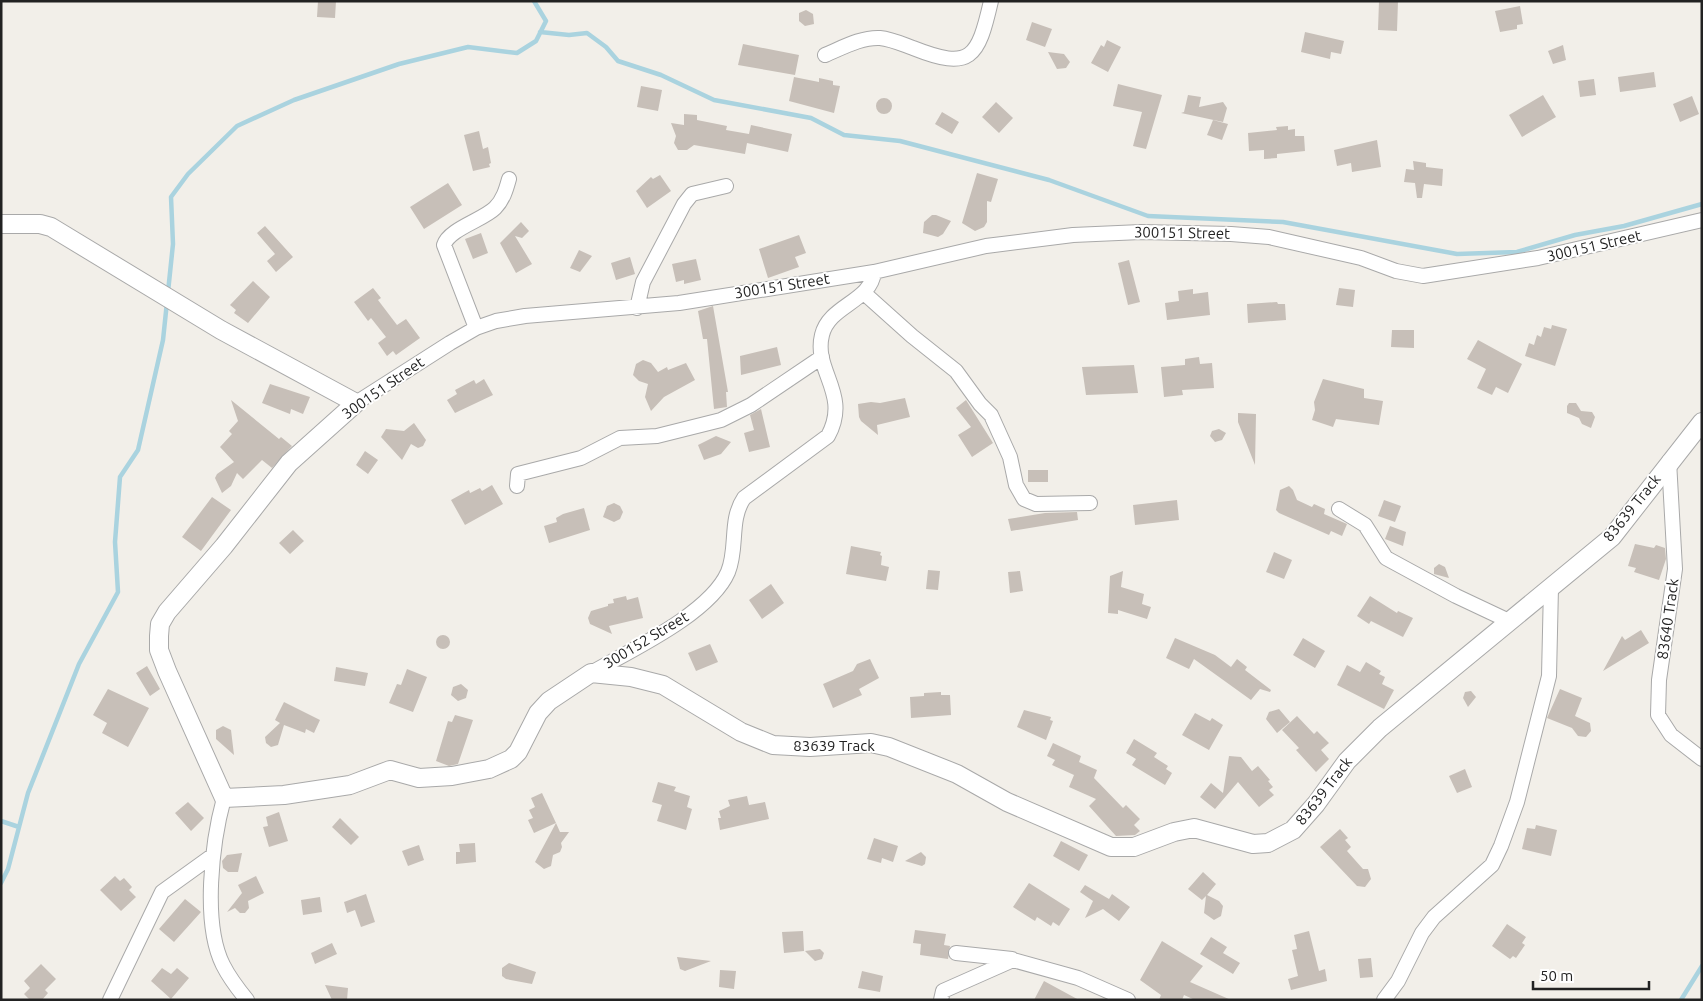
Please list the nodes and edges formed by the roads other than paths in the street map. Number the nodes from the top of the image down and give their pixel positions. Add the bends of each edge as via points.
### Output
1 (991, 1) edge
2 (825, 55) dead end
3 (509, 179) dead end
4 (726, 186) dead end
5 (1702, 220) edge
6 (1, 224) edge
7 (874, 272) junction
8 (864, 293) junction
9 (636, 308) junction
10 (476, 328) junction
11 (822, 357) junction
12 (356, 403) junction
13 (1702, 422) edge
14 (1669, 461) junction
15 (517, 486) dead end
16 (1090, 503) dead end
17 (1339, 509) dead end
18 (1551, 587) junction
19 (1509, 621) junction
20 (591, 673) junction
21 (1702, 759) edge
22 (224, 798) junction
23 (212, 856) junction
24 (956, 952) dead end
25 (1013, 960) junction
26 (110, 1000) edge
27 (247, 1000) edge
28 (941, 1000) edge
29 (1128, 1000) edge
30 (1384, 1000) edge

1 - 2 street via 977,47 963,58 937,57 880,38 866,39
3 - 10 street via 506,191 495,208 449,236 444,245
4 - 9 street via 692,194 684,204 643,282
5 - 7 street, 300151 Street via 1538,258 1423,276 1269,237 1200,232 1073,235 986,246
6 - 12 street via 51,227 221,330
7 - 8 street, 300152 Street
7 - 9 street, 300151 Street
8 - 11 street, 300152 Street via 848,303 829,323 822,334
8 - 16 street via 956,371 991,415 1024,499 1036,504
9 - 10 street, 300151 Street via 525,316
10 - 12 street, 300151 Street
11 - 15 street via 751,405 720,420 657,436 620,438 581,458 518,474
11 - 20 street, 300152 Street via 832,384 836,412 834,424 828,436 753,489 741,503 735,518 728,572 721,584 697,608 663,632
12 - 22 street, 300151 Street via 289,463 224,546 178,597 160,624 159,650
13 - 14 street, 83639 Track
14 - 18 street, 83639 Track via 1612,537
14 - 21 street, 83640 Track via 1675,569 1659,680 1658,715 1670,735
17 - 19 street via 1365,525 1386,558
18 - 19 street, 83639 Track
18 - 30 street via 1549,676 1517,802 1501,846 1492,865 1434,917
19 - 20 street, 83639 Track via 1363,743 1293,830 1268,843 1253,844 1194,828 1134,847 1111,847 1007,802 957,774 889,747 871,743 810,747 773,745 741,732 663,685 631,677
20 - 22 street, 300152 Street via 549,701 538,714 518,752 489,769 419,778 390,770 350,785 284,795
22 - 23 street
23 - 26 street via 162,892
23 - 27 street via 215,942 223,964
24 - 25 street
25 - 28 street via 943,991
25 - 29 street via 1078,978

